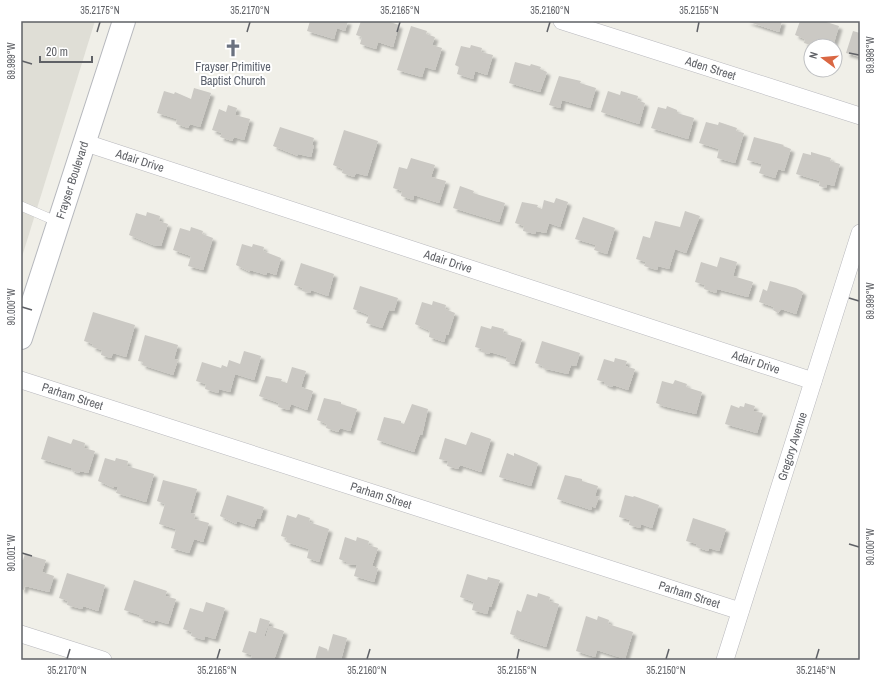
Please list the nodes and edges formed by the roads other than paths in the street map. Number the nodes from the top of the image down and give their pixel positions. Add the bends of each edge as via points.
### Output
1 (124, 21) edge
2 (562, 21) edge
3 (860, 116) edge
4 (83, 142) junction
5 (21, 206) edge
6 (58, 222) junction
7 (860, 233) edge
8 (21, 338) edge
9 (21, 380) edge
10 (813, 381) junction
11 (740, 612) junction
12 (21, 634) edge
13 (103, 660) edge
14 (724, 660) edge

1 - 4 main road, Frayser Boulevard
2 - 3 street, Aden Street
4 - 6 main road, Frayser Boulevard
4 - 10 street, Adair Drive
5 - 6 lane
6 - 8 main road, Frayser Boulevard
7 - 10 street, Gregory Avenue
9 - 11 street, Parham Street
10 - 11 street, Gregory Avenue
11 - 14 street, Gregory Avenue
12 - 13 street

